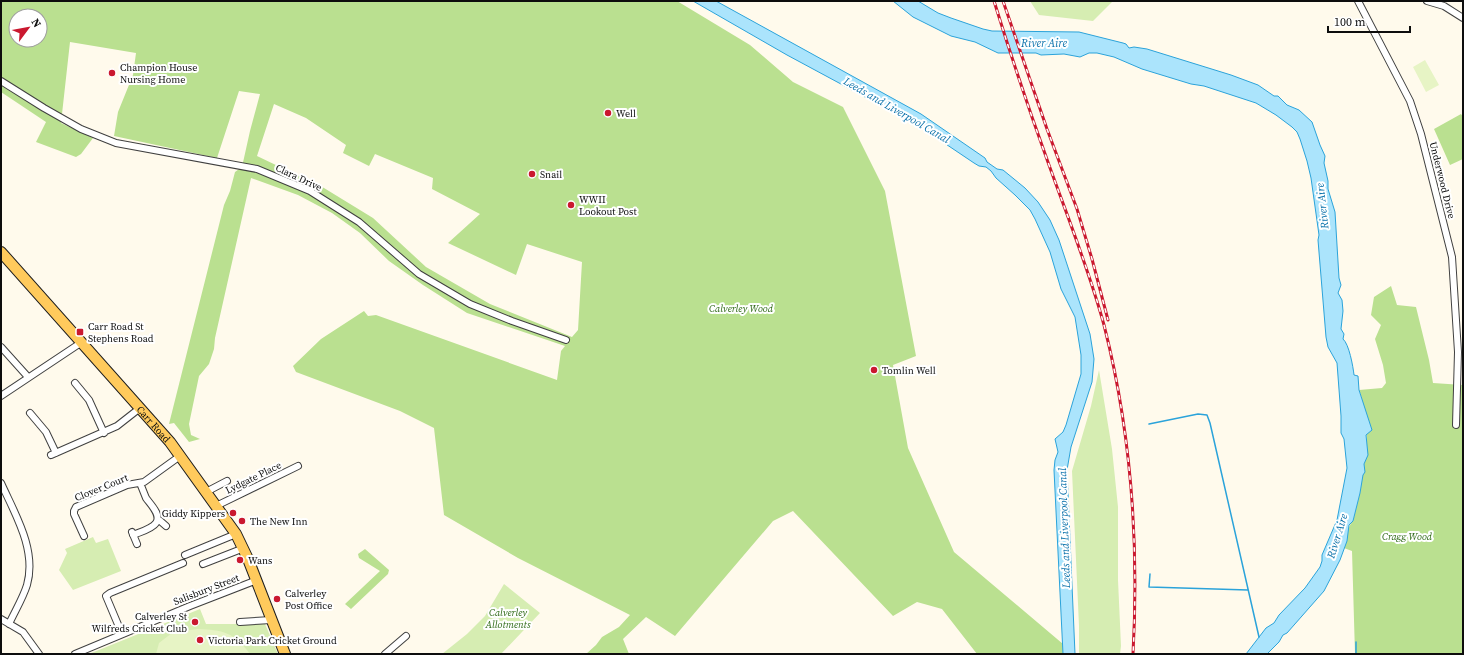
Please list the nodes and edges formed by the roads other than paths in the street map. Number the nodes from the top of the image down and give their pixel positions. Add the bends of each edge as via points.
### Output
1 (1358, 1) edge
2 (1427, 1) edge
3 (1463, 18) edge
4 (1, 81) edge
5 (1, 252) edge
6 (566, 340) dead end
7 (82, 342) junction
8 (1, 347) edge
9 (28, 377) junction
10 (75, 383) dead end
11 (1, 396) edge
12 (140, 408) junction
13 (30, 413) dead end
14 (1456, 425) dead end
15 (104, 433) junction
16 (180, 456) junction
17 (298, 466) dead end
18 (227, 481) dead end
19 (1, 483) edge
20 (140, 483) junction
21 (206, 492) junction
22 (216, 506) junction
23 (158, 520) junction
24 (166, 526) dead end
25 (236, 534) junction
26 (84, 536) dead end
27 (137, 544) dead end
28 (244, 548) junction
29 (185, 555) dead end
30 (183, 562) dead end
31 (203, 564) dead end
32 (257, 580) junction
33 (1, 619) edge
34 (271, 620) junction
35 (240, 622) dead end
36 (9, 624) junction
37 (122, 634) junction
38 (406, 636) dead end
39 (39, 654) edge
40 (75, 654) edge
41 (285, 654) edge
42 (385, 654) edge

1 - 14 street, Underwood Drive via 1410,100 1452,257 1458,352
2 - 3 street via 1444,6
4 - 6 street, Clara Drive via 81,129 116,143 234,164 258,170 310,191 359,222 419,274 470,304
5 - 7 main road, Carr Road
7 - 9 street
7 - 12 main road, Carr Road
8 - 9 street
9 - 11 street
10 - 15 street via 89,400
12 - 15 street via 124,422
12 - 16 main road, Carr Road
13 - 15 street via 46,432 53,454
16 - 20 street, Clover Court via 147,481
16 - 21 main road, Carr Road
17 - 22 street, Lydgate Place
18 - 21 street
19 - 36 street via 24,535 29,559 28,584
20 - 23 street
20 - 26 street, Clover Court via 127,485 76,507 74,511
21 - 22 main road, Carr Road
22 - 25 main road, Carr Road
23 - 24 street
23 - 27 street via 153,525 133,533
25 - 28 main road, Carr Road
25 - 29 street
28 - 31 street
28 - 32 main road, Carr Road
30 - 37 street via 106,596
32 - 34 main road, Carr Road
32 - 37 street, Salisbury Street
33 - 36 street
34 - 35 street
34 - 41 main road, Carr Road
36 - 39 street via 23,632
37 - 40 street, Salisbury Street
38 - 42 street

